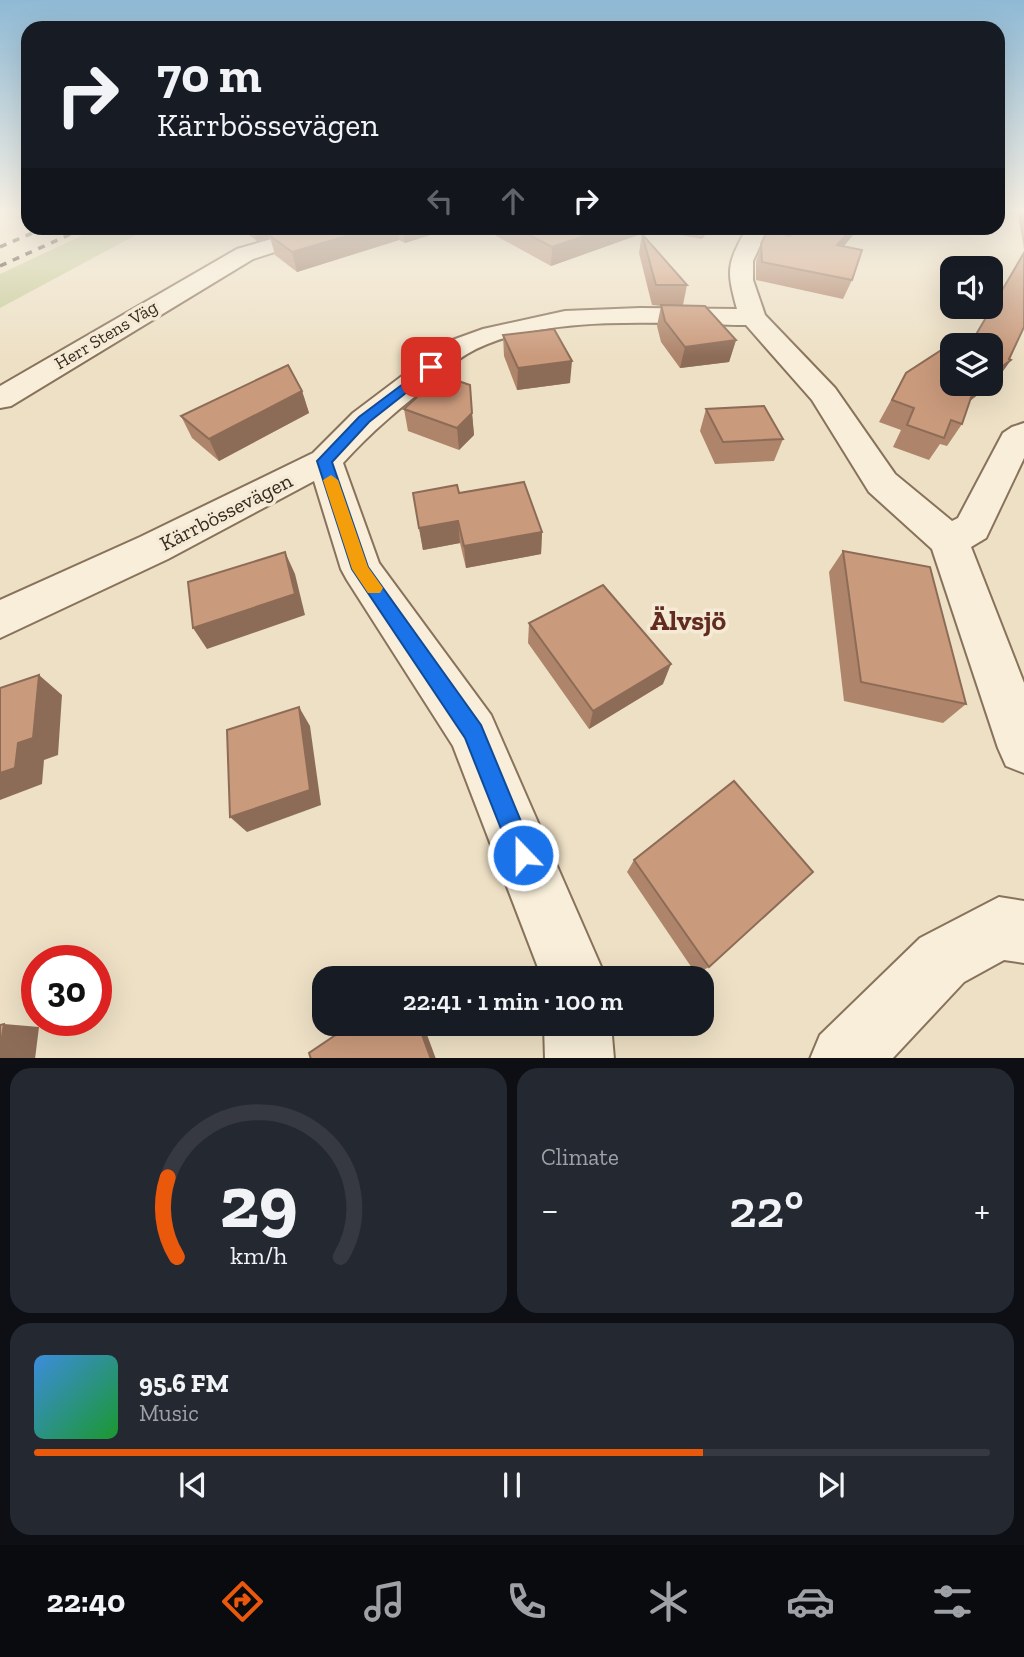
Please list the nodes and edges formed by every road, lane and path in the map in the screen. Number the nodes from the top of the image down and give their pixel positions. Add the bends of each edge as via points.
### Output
1 (237, 258) edge
2 (742, 258) edge
3 (753, 317) junction
4 (0, 399) edge
5 (1024, 434) edge
6 (325, 461) junction
7 (948, 541) junction
8 (0, 620) edge
9 (1024, 748) edge
10 (1024, 932) edge
11 (569, 966) edge
12 (579, 1036) edge
13 (580, 1058) edge
14 (845, 1058) edge

1 - 4 street, Herr Stens Väg
2 - 3 street via 741,280
3 - 6 street, Kärrbössevägen via 576,317 496,332 457,348 431,367 364,419
3 - 7 street via 824,395 882,483
5 - 7 street via 1015,441 972,528
6 - 8 street, Kärrbössevägen
6 - 11 street via 361,569 473,732
7 - 9 street
10 - 14 street via 999,928 942,960
12 - 13 street

